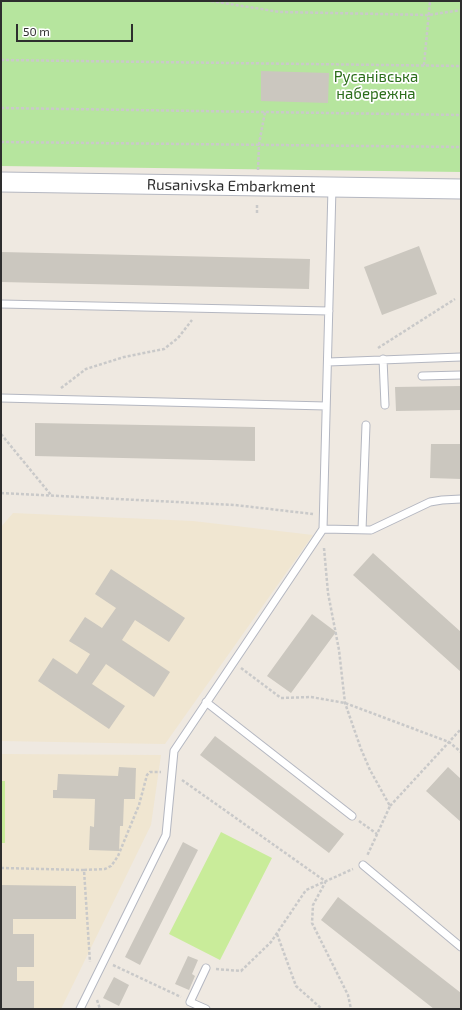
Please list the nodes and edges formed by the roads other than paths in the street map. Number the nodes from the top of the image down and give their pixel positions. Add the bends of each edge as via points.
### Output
1 (1, 182) edge
2 (332, 188) junction
3 (461, 190) edge
4 (1, 304) edge
5 (329, 311) junction
6 (461, 357) edge
7 (383, 359) junction
8 (328, 362) junction
9 (461, 375) edge
10 (422, 376) dead end
11 (1, 398) edge
12 (385, 405) dead end
13 (326, 406) junction
14 (366, 424) dead end
15 (461, 499) edge
16 (323, 529) junction
17 (362, 530) junction
18 (206, 702) junction
19 (352, 816) road end
20 (363, 865) road end
21 (461, 947) edge
22 (206, 968) road end
23 (80, 1009) edge
24 (206, 1009) edge

1 - 2 main road, Rusanivska Embarkment
2 - 3 main road, Rusanivska Embarkment
2 - 5 lane
4 - 5 lane
5 - 8 lane
6 - 7 lane
7 - 8 lane
7 - 12 lane
8 - 13 lane
9 - 10 lane
11 - 13 lane
13 - 16 lane
14 - 17 lane
15 - 17 lane via 430,502 371,530
16 - 17 lane
16 - 18 lane
18 - 19 lane
18 - 23 lane via 174,751 166,835
20 - 21 lane
22 - 24 lane via 190,1002

